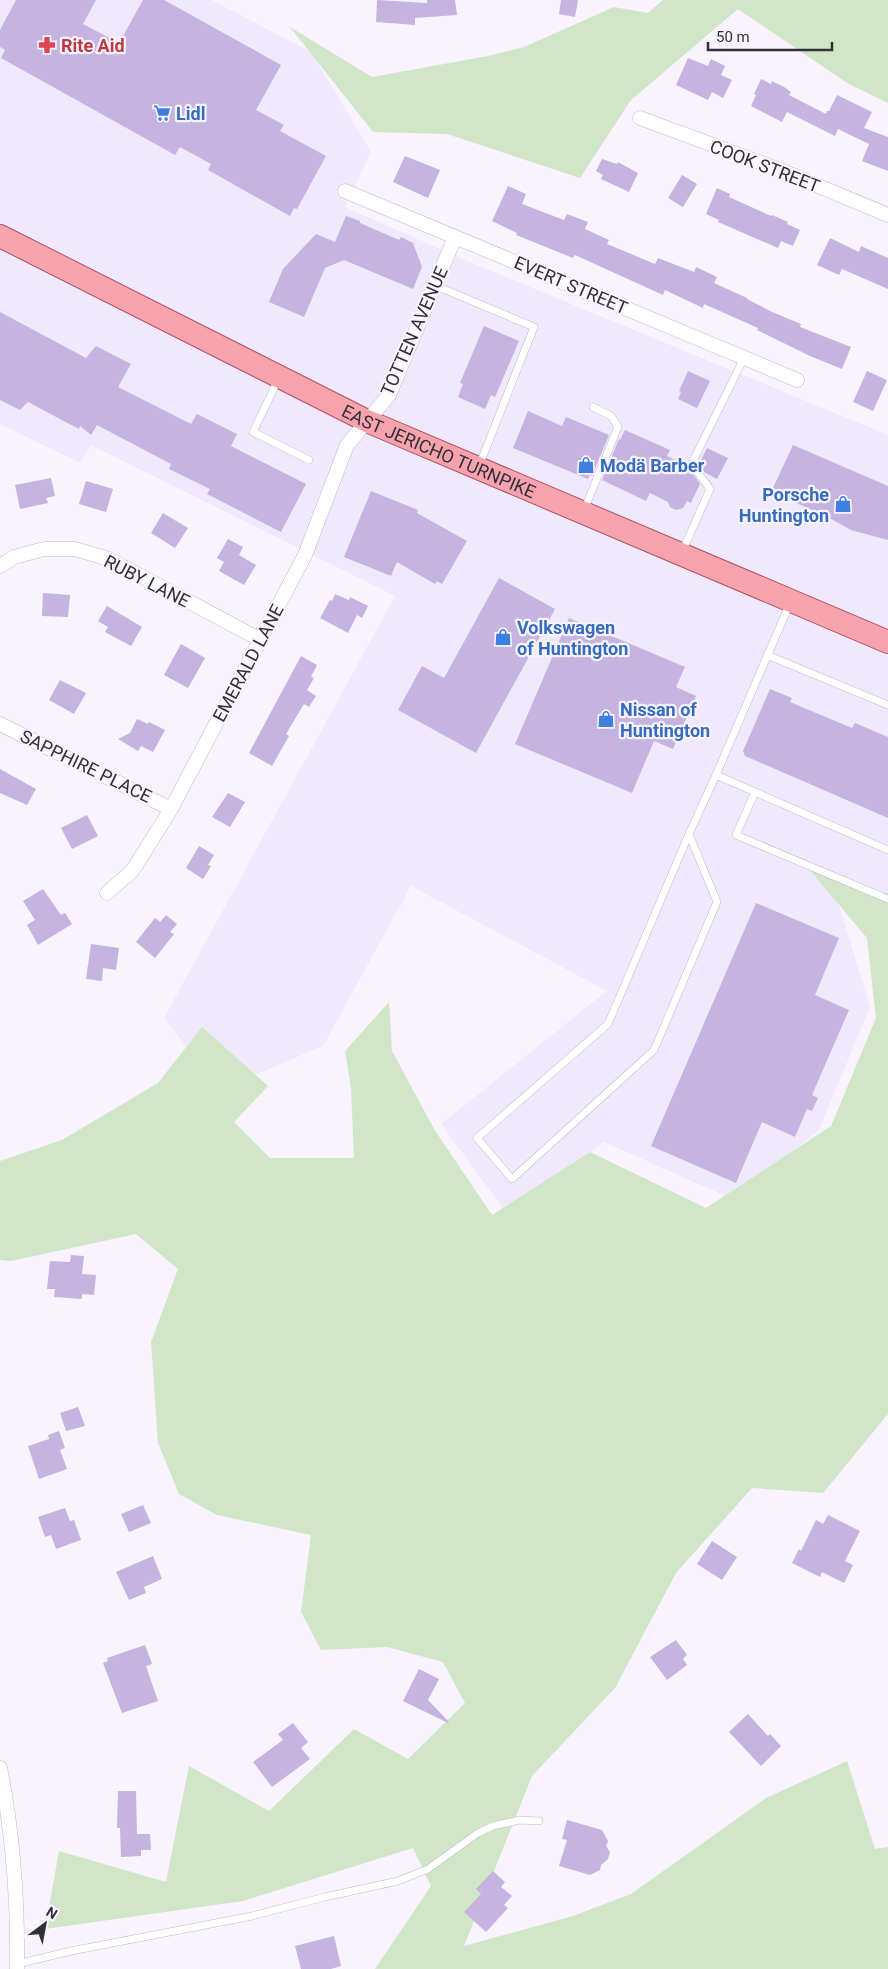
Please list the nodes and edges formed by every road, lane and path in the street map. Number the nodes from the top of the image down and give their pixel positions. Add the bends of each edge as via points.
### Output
1 (640, 118) dead end
2 (345, 191) dead end
3 (888, 215) edge
4 (0, 236) edge
5 (455, 237) junction
6 (434, 285) junction
7 (744, 358) junction
8 (279, 377) junction
9 (797, 380) dead end
10 (593, 407) dead end
11 (368, 421) junction
12 (309, 460) dead end
13 (478, 469) junction
14 (582, 513) junction
15 (681, 555) junction
16 (0, 566) edge
17 (790, 601) junction
18 (261, 640) junction
19 (888, 642) edge
20 (767, 655) junction
21 (888, 706) edge
22 (0, 724) edge
23 (716, 775) junction
24 (754, 792) junction
25 (171, 809) junction
26 (689, 834) junction
27 (888, 850) edge
28 (107, 893) dead end
29 (888, 899) edge
30 (0, 1772) edge
31 (539, 1821) dead end
32 (17, 1966) edge

1 - 3 street, COOK STREET via 780,170
2 - 5 street, EVERT STREET
4 - 8 main road, EAST JERICHO TURNPIKE
5 - 6 street, TOTTEN AVENUE
5 - 7 street, EVERT STREET
6 - 11 street, TOTTEN AVENUE via 389,396
6 - 13 lane via 534,326
7 - 9 street, EVERT STREET
7 - 15 lane via 692,463 710,490
8 - 11 main road, EAST JERICHO TURNPIKE
8 - 12 lane via 253,432
10 - 14 lane via 611,416 618,427
11 - 13 main road, EAST JERICHO TURNPIKE
11 - 18 street, EMERALD LANE via 347,445 305,555
13 - 14 main road, EAST JERICHO TURNPIKE
14 - 15 main road, EAST JERICHO TURNPIKE
15 - 17 main road, EAST JERICHO TURNPIKE
16 - 18 street, RUBY LANE via 14,557 44,549 74,549 109,559
17 - 19 main road, EAST JERICHO TURNPIKE
17 - 20 lane
18 - 25 street, EMERALD LANE
20 - 21 lane
20 - 23 lane
22 - 25 street, SAPPHIRE PLACE
23 - 24 lane
23 - 26 lane
24 - 27 lane
24 - 29 lane via 736,835
25 - 28 street, EMERALD LANE via 133,870
26 - 26 lane via 608,1024 476,1138 512,1179 654,1050 717,902
30 - 32 street via 15,1883
31 - 32 lane via 519,1820 492,1826 428,1869 398,1882 252,1916 71,1951

